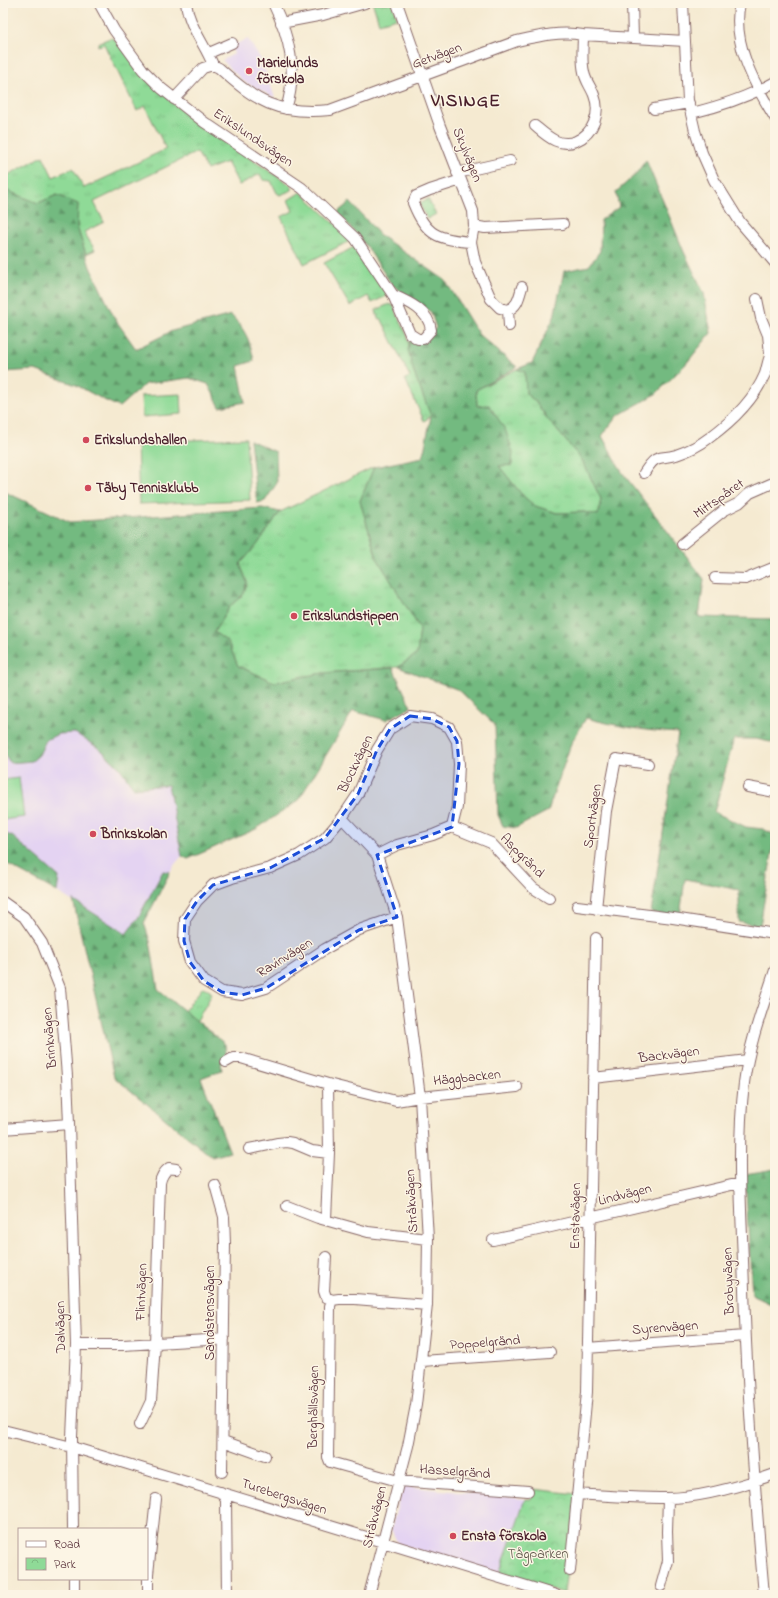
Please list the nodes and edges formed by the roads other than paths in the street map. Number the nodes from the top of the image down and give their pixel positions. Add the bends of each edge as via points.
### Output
1 (99, 3) edge
2 (186, 3) edge
3 (274, 3) edge
4 (365, 3) edge
5 (397, 3) edge
6 (632, 3) edge
7 (683, 3) edge
8 (740, 3) edge
9 (281, 23) junction
10 (583, 35) junction
11 (633, 38) junction
12 (685, 41) junction
13 (232, 43) dead end
14 (208, 53) junction
15 (213, 65) junction
16 (423, 76) junction
17 (775, 82) edge
18 (758, 91) junction
19 (174, 99) junction
20 (689, 103) junction
21 (286, 109) junction
22 (654, 109) dead end
23 (692, 113) junction
24 (775, 118) edge
25 (535, 126) dead end
26 (510, 161) dead end
27 (459, 176) junction
28 (562, 224) dead end
29 (474, 226) junction
30 (471, 242) junction
31 (775, 263) edge
32 (522, 287) dead end
33 (394, 295) dead end
34 (757, 299) dead end
35 (508, 310) junction
36 (509, 326) dead end
37 (771, 335) edge
38 (772, 351) edge
39 (644, 473) dead end
40 (775, 482) edge
41 (682, 544) dead end
42 (775, 567) edge
43 (715, 578) dead end
44 (648, 764) dead end
45 (748, 787) dead end
46 (775, 792) edge
47 (342, 818) junction
48 (452, 827) junction
49 (377, 855) junction
50 (549, 898) dead end
51 (3, 902) edge
52 (577, 906) dead end
53 (596, 909) junction
54 (397, 918) junction
55 (775, 934) edge
56 (596, 938) dead end
57 (775, 970) edge
58 (748, 1060) junction
59 (226, 1062) dead end
60 (593, 1078) junction
61 (328, 1084) junction
62 (516, 1087) dead end
63 (420, 1097) junction
64 (69, 1124) junction
65 (3, 1129) edge
66 (249, 1149) dead end
67 (329, 1153) junction
68 (176, 1169) dead end
69 (740, 1183) junction
70 (215, 1185) dead end
71 (287, 1206) dead end
72 (590, 1218) junction
73 (326, 1219) junction
74 (428, 1239) junction
75 (493, 1240) dead end
76 (326, 1257) dead end
77 (332, 1300) junction
78 (427, 1305) junction
79 (745, 1336) junction
80 (224, 1339) junction
81 (155, 1344) junction
82 (76, 1345) junction
83 (587, 1348) junction
84 (550, 1352) dead end
85 (422, 1361) junction
86 (140, 1424) dead end
87 (3, 1430) edge
88 (223, 1442) junction
89 (72, 1447) junction
90 (265, 1456) dead end
91 (222, 1472) dead end
92 (775, 1474) edge
93 (381, 1476) joint
94 (398, 1481) junction
95 (754, 1482) junction
96 (528, 1491) dead end
97 (221, 1492) junction
98 (577, 1494) junction
99 (156, 1498) dead end
100 (668, 1498) junction
101 (73, 1528) edge
102 (383, 1543) junction
103 (570, 1571) dead end
104 (74, 1580) edge
105 (660, 1586) dead end
106 (74, 1595) edge
107 (148, 1595) edge
108 (227, 1595) edge
109 (369, 1595) edge
110 (556, 1595) edge
111 (764, 1595) edge

1 - 19 street, Erikslundsvägen via 114,30 143,70
2 - 14 street via 196,34
3 - 9 street
4 - 9 street
5 - 16 street, Skylvägen
6 - 11 street
7 - 12 street
8 - 18 street via 738,29 744,56
9 - 21 street via 292,61 290,94
10 - 11 street, Getvägen
10 - 16 street, Getvägen via 567,32 517,41
10 - 25 street via 584,72 597,109 591,130 581,139 570,143 557,142
11 - 12 street, Getvägen
12 - 20 street
13 - 14 street
14 - 15 street
15 - 19 street via 203,68
15 - 21 street, Getvägen via 250,95 267,104
16 - 21 street, Getvägen via 330,110 311,112
16 - 27 street, Skylvägen
17 - 18 street
18 - 23 street
18 - 24 street
19 - 33 street, Erikslundsvägen via 302,188 355,238
20 - 22 street
20 - 23 street
23 - 31 street via 702,153 714,180 740,222
26 - 27 street
27 - 29 street, Skylvägen via 473,211
27 - 30 street via 416,196 414,203 417,213 432,233 444,239
28 - 29 street via 485,228
29 - 30 street, Skylvägen
30 - 35 street, Skylvägen via 475,262 491,298 500,308
32 - 35 street via 514,308
34 - 37 street via 761,318
35 - 36 street
37 - 38 street
38 - 39 street via 765,373 748,403 709,438 689,450 662,456 651,462
40 - 41 street, Mittspåret via 750,493
42 - 43 street via 746,579
44 - 53 street, Sportvägen via 616,758 606,811
45 - 46 street
47 - 48 street, Blockvägen via 358,794 376,750 390,729 410,716 432,719 449,727 457,741 457,807
47 - 49 street, Stråkvägen
47 - 54 street, Ravinvägen via 325,838 299,855 270,868 213,885 197,901 185,919 184,942 190,962 204,981 222,992 242,995 266,988 359,930
48 - 49 street via 397,845
48 - 50 street, Aspgränd via 491,843 533,888
49 - 54 street, Stråkvägen
51 - 64 street, Brinkvägen via 24,917 42,943 60,988
52 - 53 street
53 - 55 street
54 - 63 street, Stråkvägen
56 - 60 street, Enstavägen
57 - 58 street, Brobyvägen via 757,1023
58 - 60 street, Backvägen
58 - 69 street, Brobyvägen via 741,1129
59 - 61 street, Häggbacken via 232,1058 241,1058
60 - 72 street, Enstavägen
61 - 63 street, Häggbacken via 396,1101
61 - 67 street
62 - 63 street, Häggbacken
63 - 74 street, Stråkvägen
64 - 65 street
64 - 82 street, Dalvägen
66 - 67 street via 288,1142
67 - 73 street
68 - 81 street, Flintvägen via 169,1168 165,1171 160,1182
69 - 72 street, Lindvägen
69 - 79 street, Brobyvägen
70 - 80 street, Sandstensvägen via 224,1217
71 - 73 street
72 - 75 street, Lindvägen
72 - 83 street, Enstavägen
73 - 74 street via 368,1232
74 - 78 street, Stråkvägen
76 - 77 street via 324,1292 326,1297
77 - 78 street via 355,1299
77 - 93 street, Berghällsvägen via 328,1457 330,1462
78 - 85 street, Stråkvägen
79 - 83 street, Syrenvägen
79 - 95 street, Brobyvägen
80 - 81 street
80 - 88 street, Sandstensvägen
81 - 82 street
81 - 86 street, Flintvägen via 151,1401
82 - 89 street, Dalvägen
83 - 98 street, Enstavägen via 586,1392
84 - 85 street, Poppelgränd
85 - 94 street, Stråkvägen via 416,1405
87 - 89 street, Turebergsvägen
88 - 90 street
88 - 91 street, Sandstensvägen
89 - 97 street, Turebergsvägen
89 - 101 street, Dalvägen
92 - 95 street
93 - 94 street, Hasselgränd
94 - 96 street, Hasselgränd
94 - 102 street, Stråkvägen
95 - 100 street
95 - 111 street, Brobyvägen
97 - 102 street, Turebergsvägen
97 - 108 street via 226,1500
98 - 100 street
98 - 103 street, Enstavägen
99 - 107 street
100 - 105 street via 668,1560
102 - 109 street, Stråkvägen
102 - 110 street, Turebergsvägen
104 - 106 street

